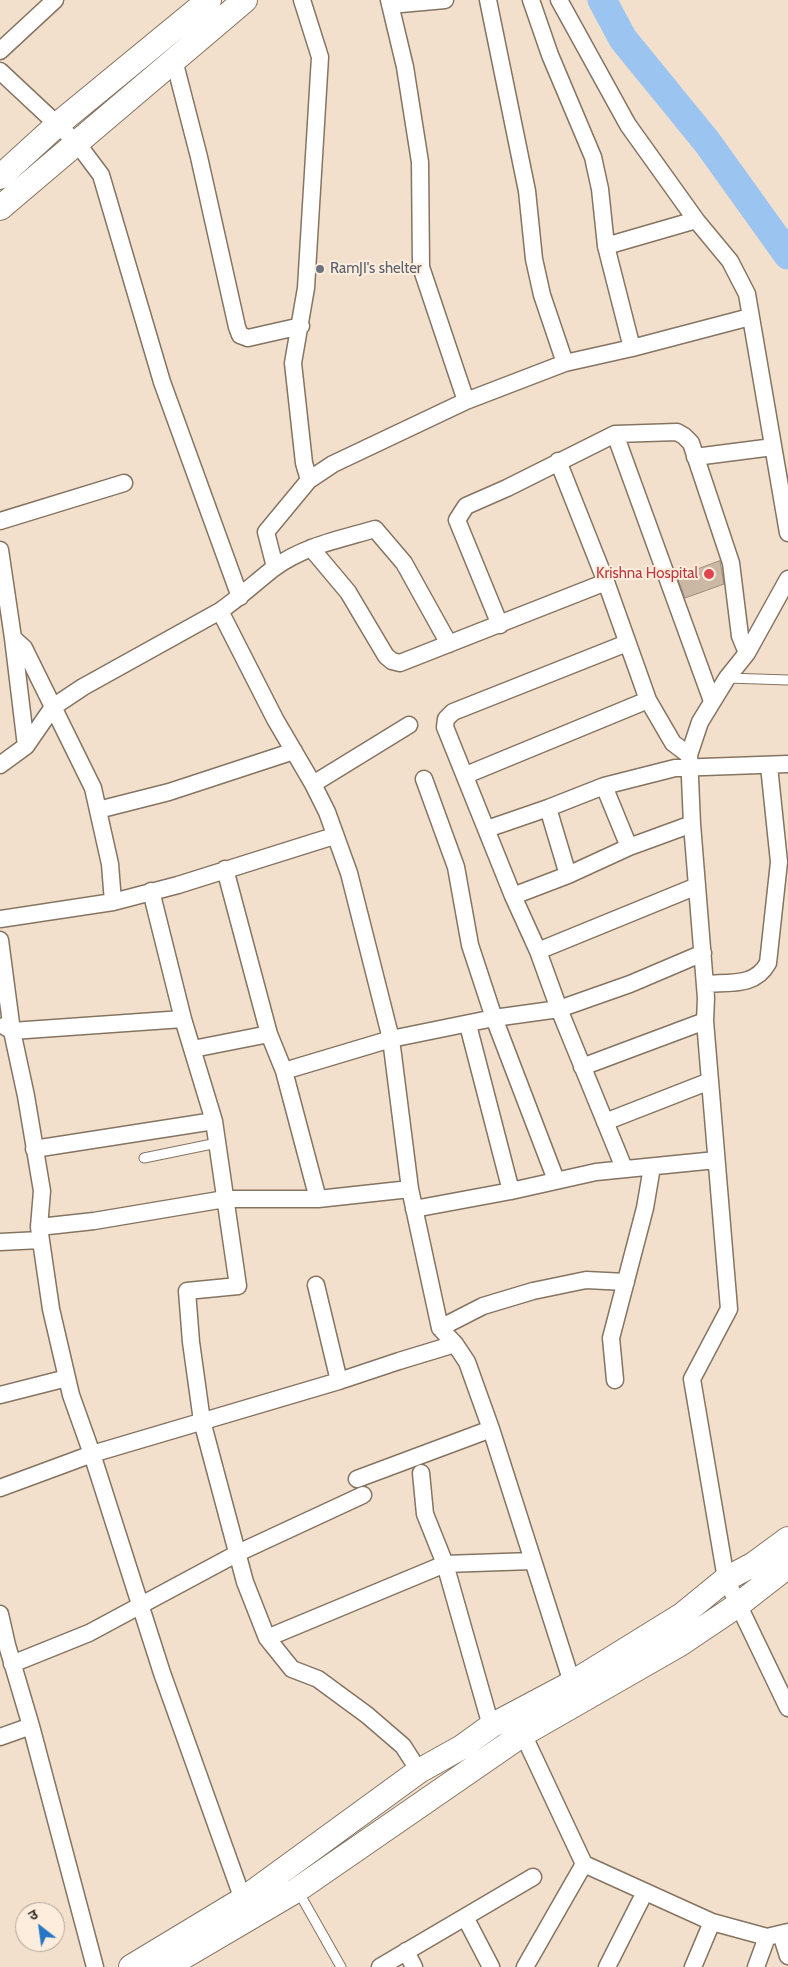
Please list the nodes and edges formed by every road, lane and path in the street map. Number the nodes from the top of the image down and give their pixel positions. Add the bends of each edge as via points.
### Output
1 (209, 0) edge
2 (245, 0) edge
3 (302, 0) edge
4 (445, 0) edge
5 (488, 0) edge
6 (531, 0) edge
7 (559, 0) edge
8 (49, 2) edge
9 (390, 3) edge
10 (0, 52) edge
11 (174, 60) junction
12 (0, 71) edge
13 (58, 124) junction
14 (77, 143) junction
15 (0, 177) edge
16 (0, 208) edge
17 (696, 220) junction
18 (606, 246) junction
19 (750, 318) junction
20 (301, 326) junction
21 (632, 348) junction
22 (565, 363) junction
23 (466, 401) junction
24 (615, 434) junction
25 (773, 447) junction
26 (695, 457) junction
27 (558, 462) junction
28 (309, 480) junction
29 (124, 483) dead end
30 (0, 521) edge
31 (788, 533) edge
32 (311, 548) junction
33 (0, 550) edge
34 (275, 567) junction
35 (788, 579) edge
36 (606, 582) junction
37 (240, 597) junction
38 (220, 611) junction
39 (500, 625) junction
40 (14, 638) junction
41 (449, 644) junction
42 (628, 644) junction
43 (747, 653) junction
44 (727, 678) junction
45 (788, 680) edge
46 (648, 700) junction
47 (712, 701) junction
48 (53, 707) junction
49 (409, 725) dead end
50 (26, 746) junction
51 (294, 751) junction
52 (689, 761) junction
53 (788, 764) edge
54 (0, 765) edge
55 (769, 766) junction
56 (466, 775) junction
57 (424, 779) dead end
58 (314, 784) junction
59 (604, 786) junction
60 (548, 808) junction
61 (98, 810) junction
62 (692, 824) junction
63 (487, 829) junction
64 (334, 836) junction
65 (629, 847) junction
66 (225, 869) junction
67 (568, 875) junction
68 (697, 886) junction
69 (151, 892) junction
70 (513, 896) junction
71 (113, 902) junction
72 (0, 919) edge
73 (0, 940) edge
74 (538, 951) junction
75 (703, 953) junction
76 (705, 984) junction
77 (558, 1009) junction
78 (494, 1018) junction
79 (183, 1019) junction
80 (705, 1021) junction
81 (468, 1024) junction
82 (6, 1027) edge
83 (269, 1034) junction
84 (391, 1039) junction
85 (193, 1049) junction
86 (582, 1066) junction
87 (284, 1071) junction
88 (710, 1081) junction
89 (214, 1121) junction
90 (605, 1122) junction
91 (217, 1144) junction
92 (34, 1149) junction
93 (144, 1158) dead end
94 (716, 1160) junction
95 (652, 1166) junction
96 (624, 1168) junction
97 (556, 1180) junction
98 (410, 1189) junction
99 (511, 1191) junction
100 (224, 1199) junction
101 (318, 1200) junction
102 (414, 1209) junction
103 (39, 1234) junction
104 (0, 1242) edge
105 (626, 1282) junction
106 (316, 1285) dead end
107 (440, 1328) junction
108 (455, 1344) junction
109 (67, 1378) junction
110 (615, 1380) dead end
111 (339, 1382) junction
112 (0, 1395) edge
113 (202, 1421) junction
114 (491, 1429) junction
115 (92, 1454) junction
116 (421, 1473) dead end
117 (357, 1479) dead end
118 (0, 1488) edge
119 (363, 1495) dead end
120 (788, 1539) edge
121 (238, 1554) junction
122 (532, 1561) junction
123 (445, 1564) junction
124 (788, 1566) edge
125 (759, 1574) junction
126 (726, 1580) junction
127 (738, 1604) junction
128 (140, 1605) junction
129 (0, 1614) edge
130 (267, 1638) junction
131 (12, 1664) junction
132 (575, 1692) junction
133 (788, 1708) edge
134 (31, 1726) junction
135 (491, 1726) junction
136 (523, 1734) junction
137 (0, 1737) edge
138 (419, 1771) junction
139 (584, 1864) junction
140 (533, 1876) dead end
141 (297, 1890) junction
142 (645, 1892) junction
143 (246, 1908) junction
144 (465, 1917) junction
145 (712, 1922) junction
146 (779, 1934) edge
147 (406, 1952) junction
148 (788, 1956) edge
149 (95, 1967) edge
150 (131, 1967) edge
151 (166, 1967) edge
152 (341, 1967) edge
153 (380, 1967) edge
154 (414, 1967) edge
155 (491, 1967) edge
156 (525, 1967) edge
157 (607, 1967) edge
158 (692, 1967) edge
159 (756, 1967) edge

1 - 13 street
2 - 11 street
3 - 20 street via 320,57
4 - 9 street
5 - 22 street via 527,192 536,268
6 - 18 street via 550,55 593,157
7 - 17 street via 628,125
8 - 10 street
9 - 23 street via 405,67 420,162 420,267
11 - 14 street
11 - 20 street via 240,335 248,338
12 - 13 street
13 - 14 street
13 - 15 street
14 - 16 street
14 - 37 street via 101,175 162,382
17 - 18 street
17 - 19 street via 730,261 747,294
18 - 21 street
19 - 21 street
19 - 25 street
20 - 28 street via 293,363 304,463
21 - 22 street
22 - 23 street
23 - 28 street via 333,464
24 - 26 street via 677,432 690,443
24 - 27 street
24 - 47 street
25 - 26 street
25 - 31 street
26 - 43 street via 731,563 740,636
27 - 36 street
27 - 39 street via 466,506 457,520
28 - 34 street via 266,532
29 - 30 street
32 - 34 street
32 - 41 street via 348,592 392,661 400,663
32 - 41 street via 375,529 404,563
33 - 40 street
34 - 37 street
35 - 43 street
36 - 39 street
36 - 42 street
37 - 38 street
38 - 48 street
38 - 51 street
39 - 41 street
40 - 48 street via 24,648
40 - 50 street
42 - 46 street
42 - 56 street via 453,712 446,719 445,727
43 - 44 street
44 - 45 lane
44 - 47 street
46 - 52 street via 673,743
46 - 56 street
47 - 52 street via 700,722
48 - 50 street
48 - 61 street via 93,788
49 - 58 street
50 - 54 street
51 - 58 street
51 - 61 street via 169,792
52 - 55 street
52 - 59 street via 675,768
52 - 62 street
53 - 55 street
55 - 76 street via 779,862 768,964 763,973 752,980
56 - 63 street
57 - 78 street via 456,867 470,945
58 - 64 street
59 - 60 street
59 - 65 street
60 - 63 street
60 - 67 street
61 - 71 street via 110,864
62 - 65 street
62 - 68 street
63 - 70 street
64 - 66 street
64 - 84 street via 349,873
65 - 67 street
66 - 69 street
66 - 83 street
67 - 70 street
68 - 74 street
68 - 75 street
69 - 71 street
69 - 79 street
70 - 74 street
71 - 72 street
73 - 82 street
74 - 77 street
75 - 76 street
75 - 77 street via 630,984
76 - 80 street
77 - 78 street
77 - 86 street
78 - 81 street
78 - 97 street
79 - 82 street
79 - 85 street
80 - 86 street
80 - 88 street
81 - 84 street
81 - 99 street
82 - 92 street
83 - 85 street
83 - 87 street
84 - 87 street
84 - 98 street
85 - 89 street
86 - 90 street
87 - 101 street
88 - 90 street
88 - 94 street
89 - 91 street
89 - 92 street
90 - 96 street
91 - 93 lane
91 - 100 street
92 - 103 street via 42,1191
94 - 95 street
94 - 126 street via 729,1309 692,1379
95 - 96 street
95 - 105 street
96 - 97 street
97 - 99 street
98 - 101 street
98 - 102 street
99 - 102 street
100 - 101 street
100 - 103 street via 94,1221
100 - 113 street via 238,1286 187,1291
102 - 107 street
103 - 104 street
103 - 109 street via 50,1309
105 - 107 street via 586,1280 533,1291 483,1306
105 - 110 street via 611,1338
106 - 111 street
107 - 108 street
108 - 111 street
108 - 114 street via 467,1362
109 - 112 street
109 - 115 street
111 - 113 street
113 - 115 street
113 - 121 street
114 - 117 street
114 - 122 street
115 - 118 street
115 - 128 street
116 - 123 street via 425,1514
119 - 121 street
120 - 125 street
121 - 128 street
121 - 130 street via 245,1582
122 - 123 street
122 - 132 street
123 - 130 street
123 - 135 street
124 - 125 street
125 - 126 street
125 - 127 street
126 - 127 street
126 - 132 street
127 - 132 street via 680,1644
127 - 133 street
128 - 131 street via 89,1633
128 - 143 street
129 - 131 street
130 - 138 street via 292,1669 318,1679 403,1746
131 - 134 street
132 - 135 street
132 - 136 street
134 - 137 street
134 - 149 street
135 - 138 street
136 - 139 street
136 - 141 street
138 - 143 street
139 - 142 street
139 - 156 street
140 - 144 street
141 - 143 street
141 - 152 lane
142 - 145 street
142 - 157 street
143 - 150 street
143 - 151 street
144 - 147 street
144 - 155 street
145 - 146 street
145 - 158 street
146 - 148 street
146 - 159 street
147 - 153 street
147 - 154 street

